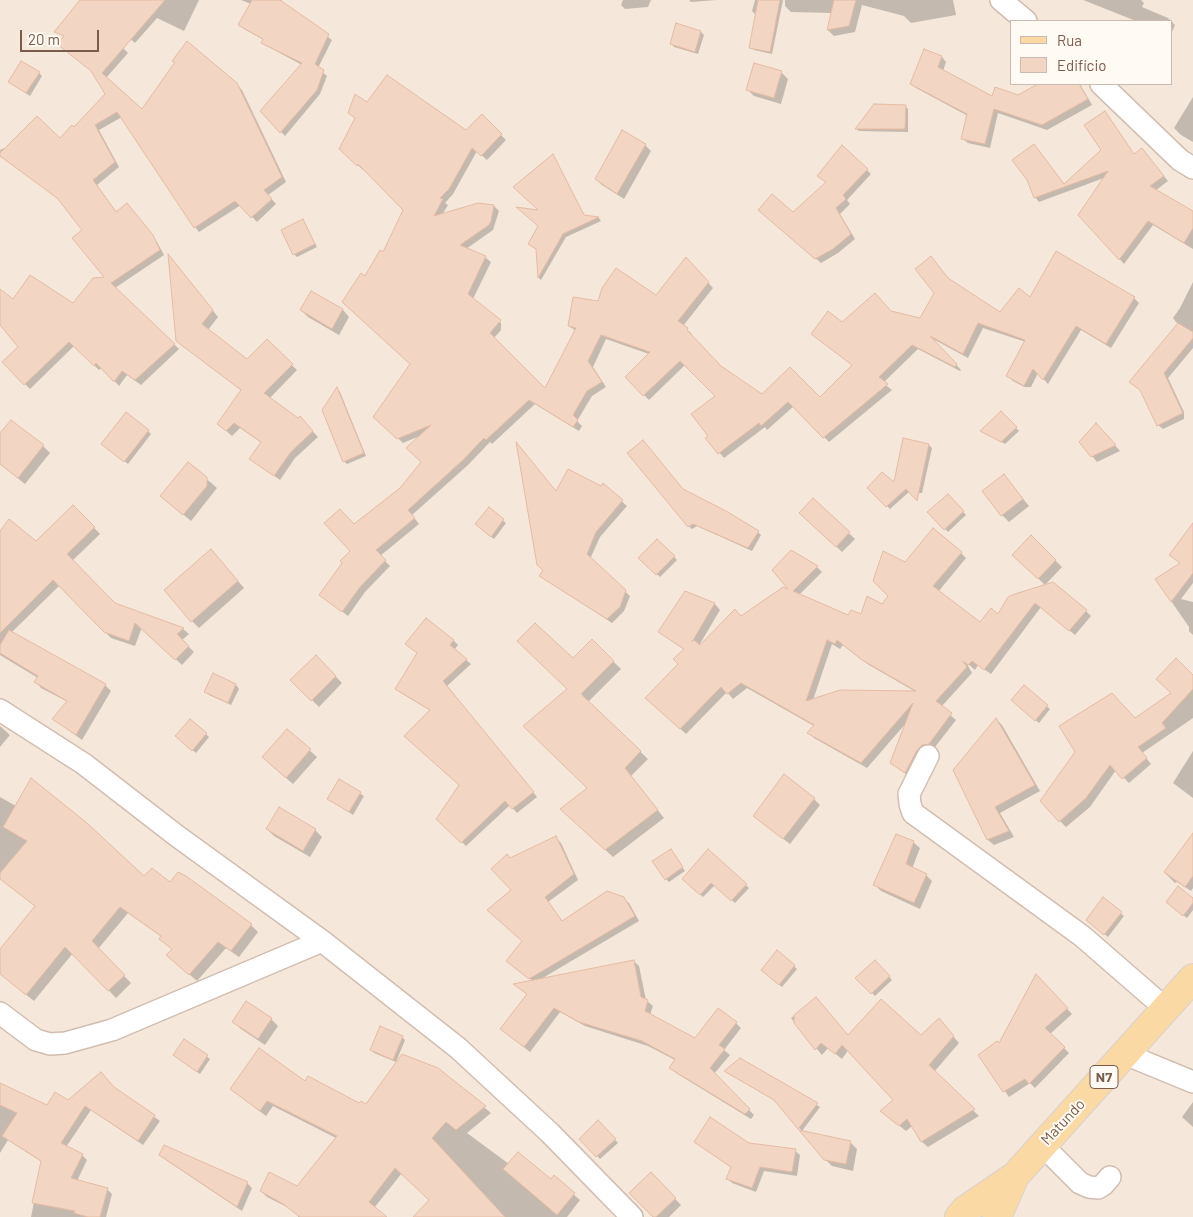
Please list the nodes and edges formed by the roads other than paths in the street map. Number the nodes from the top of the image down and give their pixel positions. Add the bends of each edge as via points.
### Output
1 (1001, 0) edge
2 (1025, 20) edge
3 (1102, 85) edge
4 (1193, 168) edge
5 (0, 710) edge
6 (928, 756) dead end
7 (322, 941) junction
8 (1193, 978) edge
9 (1166, 1009) junction
10 (0, 1013) edge
11 (1126, 1054) junction
12 (1193, 1082) edge
13 (1042, 1145) junction
14 (1015, 1176) junction
15 (1110, 1177) dead end
16 (632, 1217) edge
17 (959, 1217) edge
18 (998, 1217) edge

1 - 2 street
3 - 4 street via 1180,160
5 - 7 street via 84,764
6 - 9 street via 909,794 913,814 1082,936
7 - 10 street via 112,1030 65,1043 50,1044 36,1040
7 - 16 street via 458,1048 550,1133
8 - 9 main road, Matundo / N7
9 - 11 main road, Matundo / N7
11 - 12 street
11 - 13 main road, Matundo / N7
13 - 14 main road, Matundo / N7
13 - 15 street via 1089,1187 1098,1188
14 - 17 main road, N7
14 - 18 main road, N7

